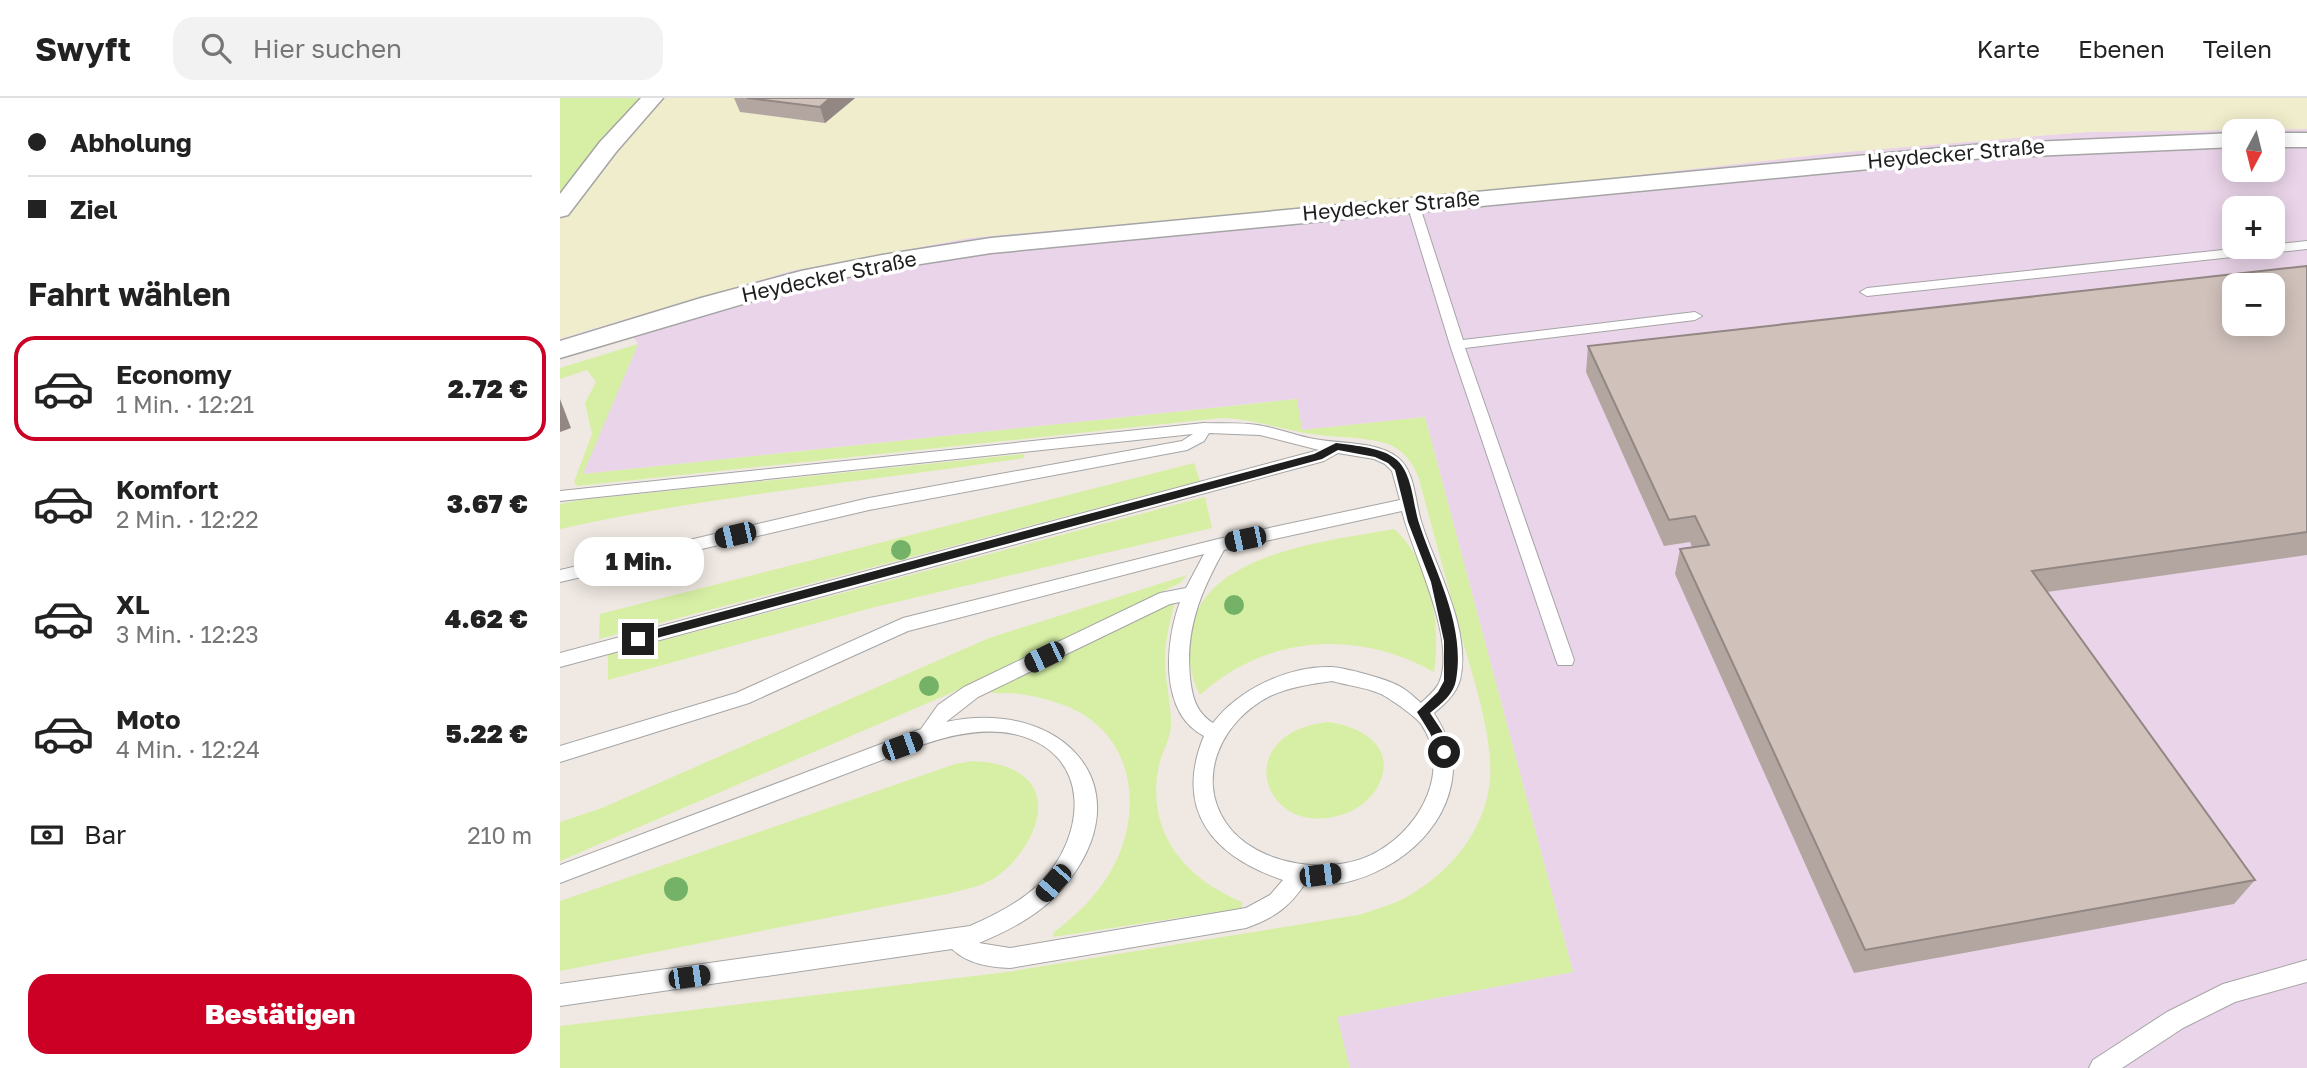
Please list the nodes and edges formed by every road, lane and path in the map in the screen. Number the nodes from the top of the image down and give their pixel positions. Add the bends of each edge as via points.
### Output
1 (653, 98) edge
2 (2286, 140) edge
3 (2307, 140) edge
4 (2222, 141) edge
5 (1413, 204) junction
6 (560, 210) edge
7 (2307, 245) edge
8 (1867, 292) dead end
9 (1695, 316) dead end
10 (1457, 345) junction
11 (560, 350) edge
12 (1204, 428) junction
13 (1336, 447) junction
14 (560, 496) edge
15 (1409, 504) junction
16 (1218, 545) junction
17 (560, 576) edge
18 (1191, 594) junction
19 (560, 660) edge
20 (1565, 660) dead end
21 (1423, 712) junction
22 (1215, 733) junction
23 (927, 737) junction
24 (560, 754) edge
25 (560, 874) edge
26 (1299, 874) junction
27 (957, 939) junction
28 (2307, 971) edge
29 (560, 995) edge
30 (2101, 1068) edge

1 - 6 street
2 - 3 street
4 - 5 street, Heydecker Straße via 1984,151
5 - 10 lane
5 - 11 street, Heydecker Straße via 1065,236 936,254 803,279
7 - 8 lane
9 - 10 lane
10 - 20 lane
12 - 13 lane via 1259,430
12 - 14 lane
12 - 17 lane via 1187,445 869,504
13 - 15 lane via 1391,460 1400,469
13 - 19 lane via 1318,457
15 - 16 lane
15 - 21 lane via 1437,582 1452,659 1450,681
16 - 18 lane
16 - 24 lane via 903,625 723,706
18 - 22 lane via 1179,631 1183,701 1198,725
18 - 23 lane via 1166,598 971,692 935,718
21 - 22 lane via 1382,685 1332,674 1278,684 1253,696
21 - 26 lane via 1444,752 1446,775 1428,822 1382,860 1353,871
22 - 26 lane via 1204,756 1201,780 1205,805 1216,828 1234,848 1259,864
23 - 25 lane
23 - 27 lane via 982,724 1032,731 1067,753 1085,785 1084,828 1064,870 1026,909
26 - 27 lane via 1270,910 1246,918 1010,958 981,956
27 - 29 lane
28 - 30 lane via 2231,992 2175,1020

